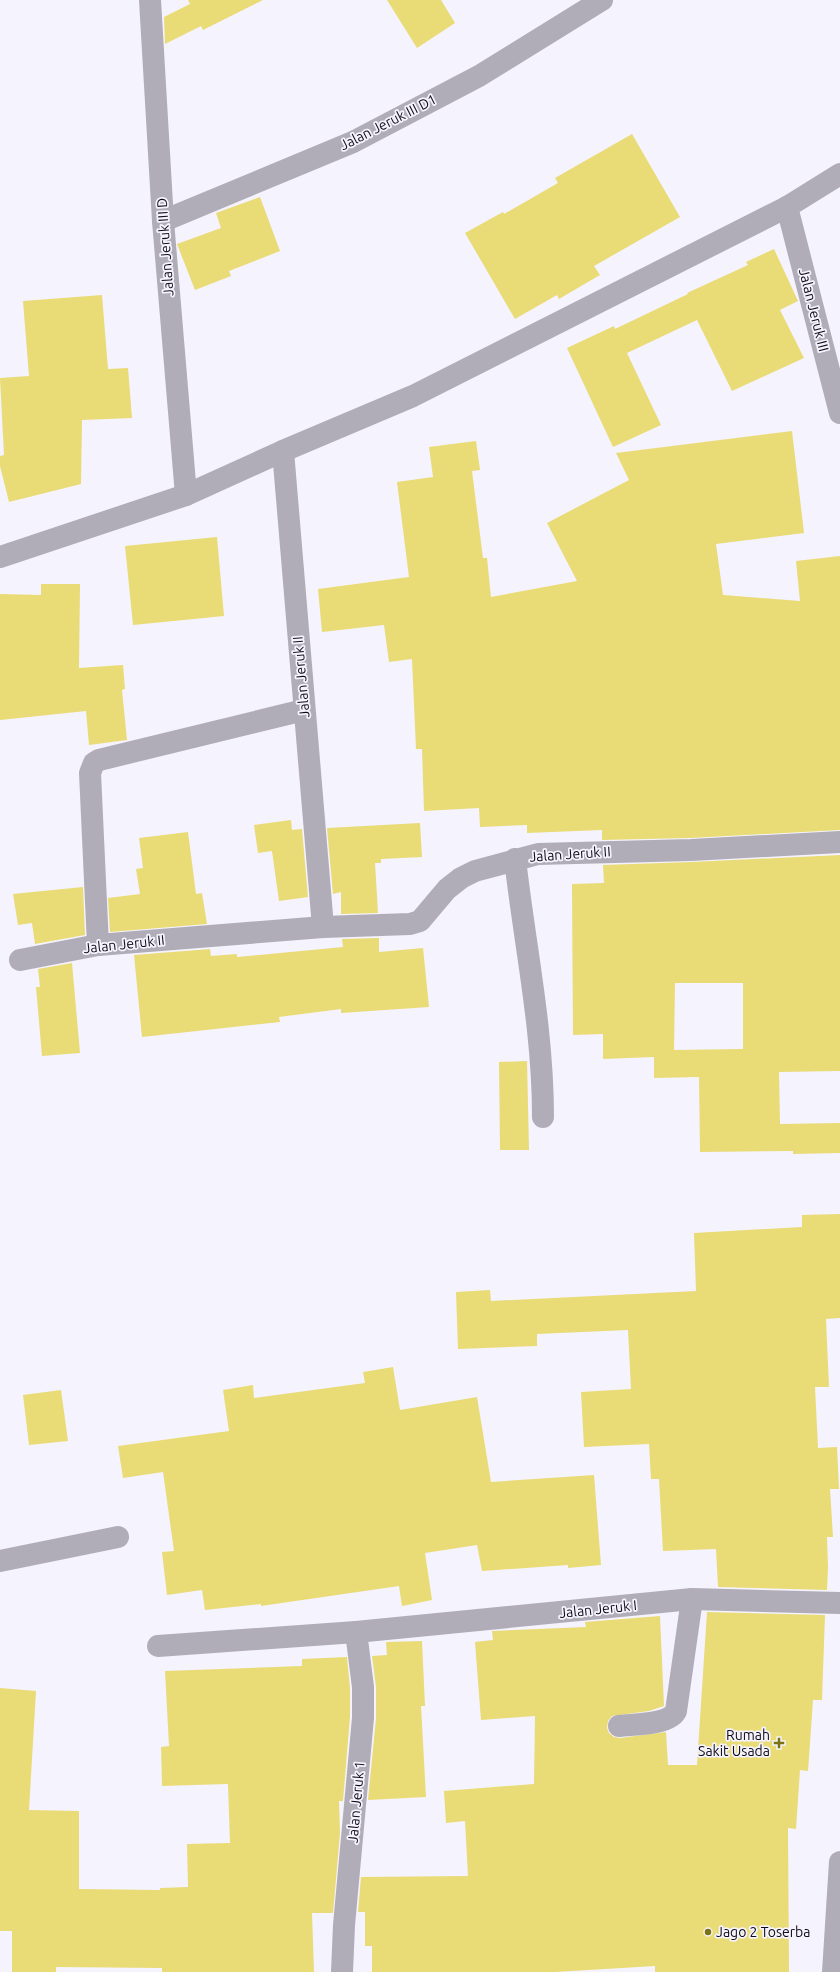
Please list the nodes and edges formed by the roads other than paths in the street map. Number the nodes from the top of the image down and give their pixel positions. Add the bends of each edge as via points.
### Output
1 (150, 0) edge
2 (602, 0) edge
3 (840, 174) edge
4 (787, 207) junction
5 (163, 221) junction
6 (840, 413) edge
7 (283, 450) junction
8 (186, 495) junction
9 (0, 557) edge
10 (304, 710) junction
11 (840, 842) edge
12 (515, 859) junction
13 (323, 926) junction
14 (98, 945) junction
15 (20, 960) dead end
16 (543, 1117) dead end
17 (118, 1537) dead end
18 (0, 1561) edge
19 (692, 1599) junction
20 (840, 1603) edge
21 (356, 1632) junction
22 (158, 1646) dead end
23 (619, 1726) dead end
24 (840, 1862) edge
25 (342, 1972) edge
26 (833, 1972) edge

1 - 5 street, Jalan Jeruk III D
2 - 5 street, Jalan Jeruk III D1 via 479,76 353,142
3 - 4 street
4 - 6 street, Jalan Jeruk III
4 - 7 street via 413,396
5 - 8 street, Jalan Jeruk III D
7 - 8 street
7 - 10 street, Jalan Jeruk II
8 - 9 street
10 - 13 street, Jalan Jeruk II
10 - 14 street via 99,760 94,764 90,773
11 - 12 street, Jalan Jeruk II via 692,850 544,853
12 - 13 street, Jalan Jeruk II via 461,878 447,889 420,921 410,924
12 - 16 street via 536,1004 543,1073
13 - 14 street, Jalan Jeruk II
14 - 15 street, Jalan Jeruk II
17 - 18 street
19 - 20 street, Jalan Jeruk I
19 - 21 street, Jalan Jeruk I
19 - 23 street via 676,1711 666,1720
21 - 22 street, Jalan Jeruk I
21 - 25 street, Jalan Jeruk 1 via 363,1687 363,1718
24 - 26 street

